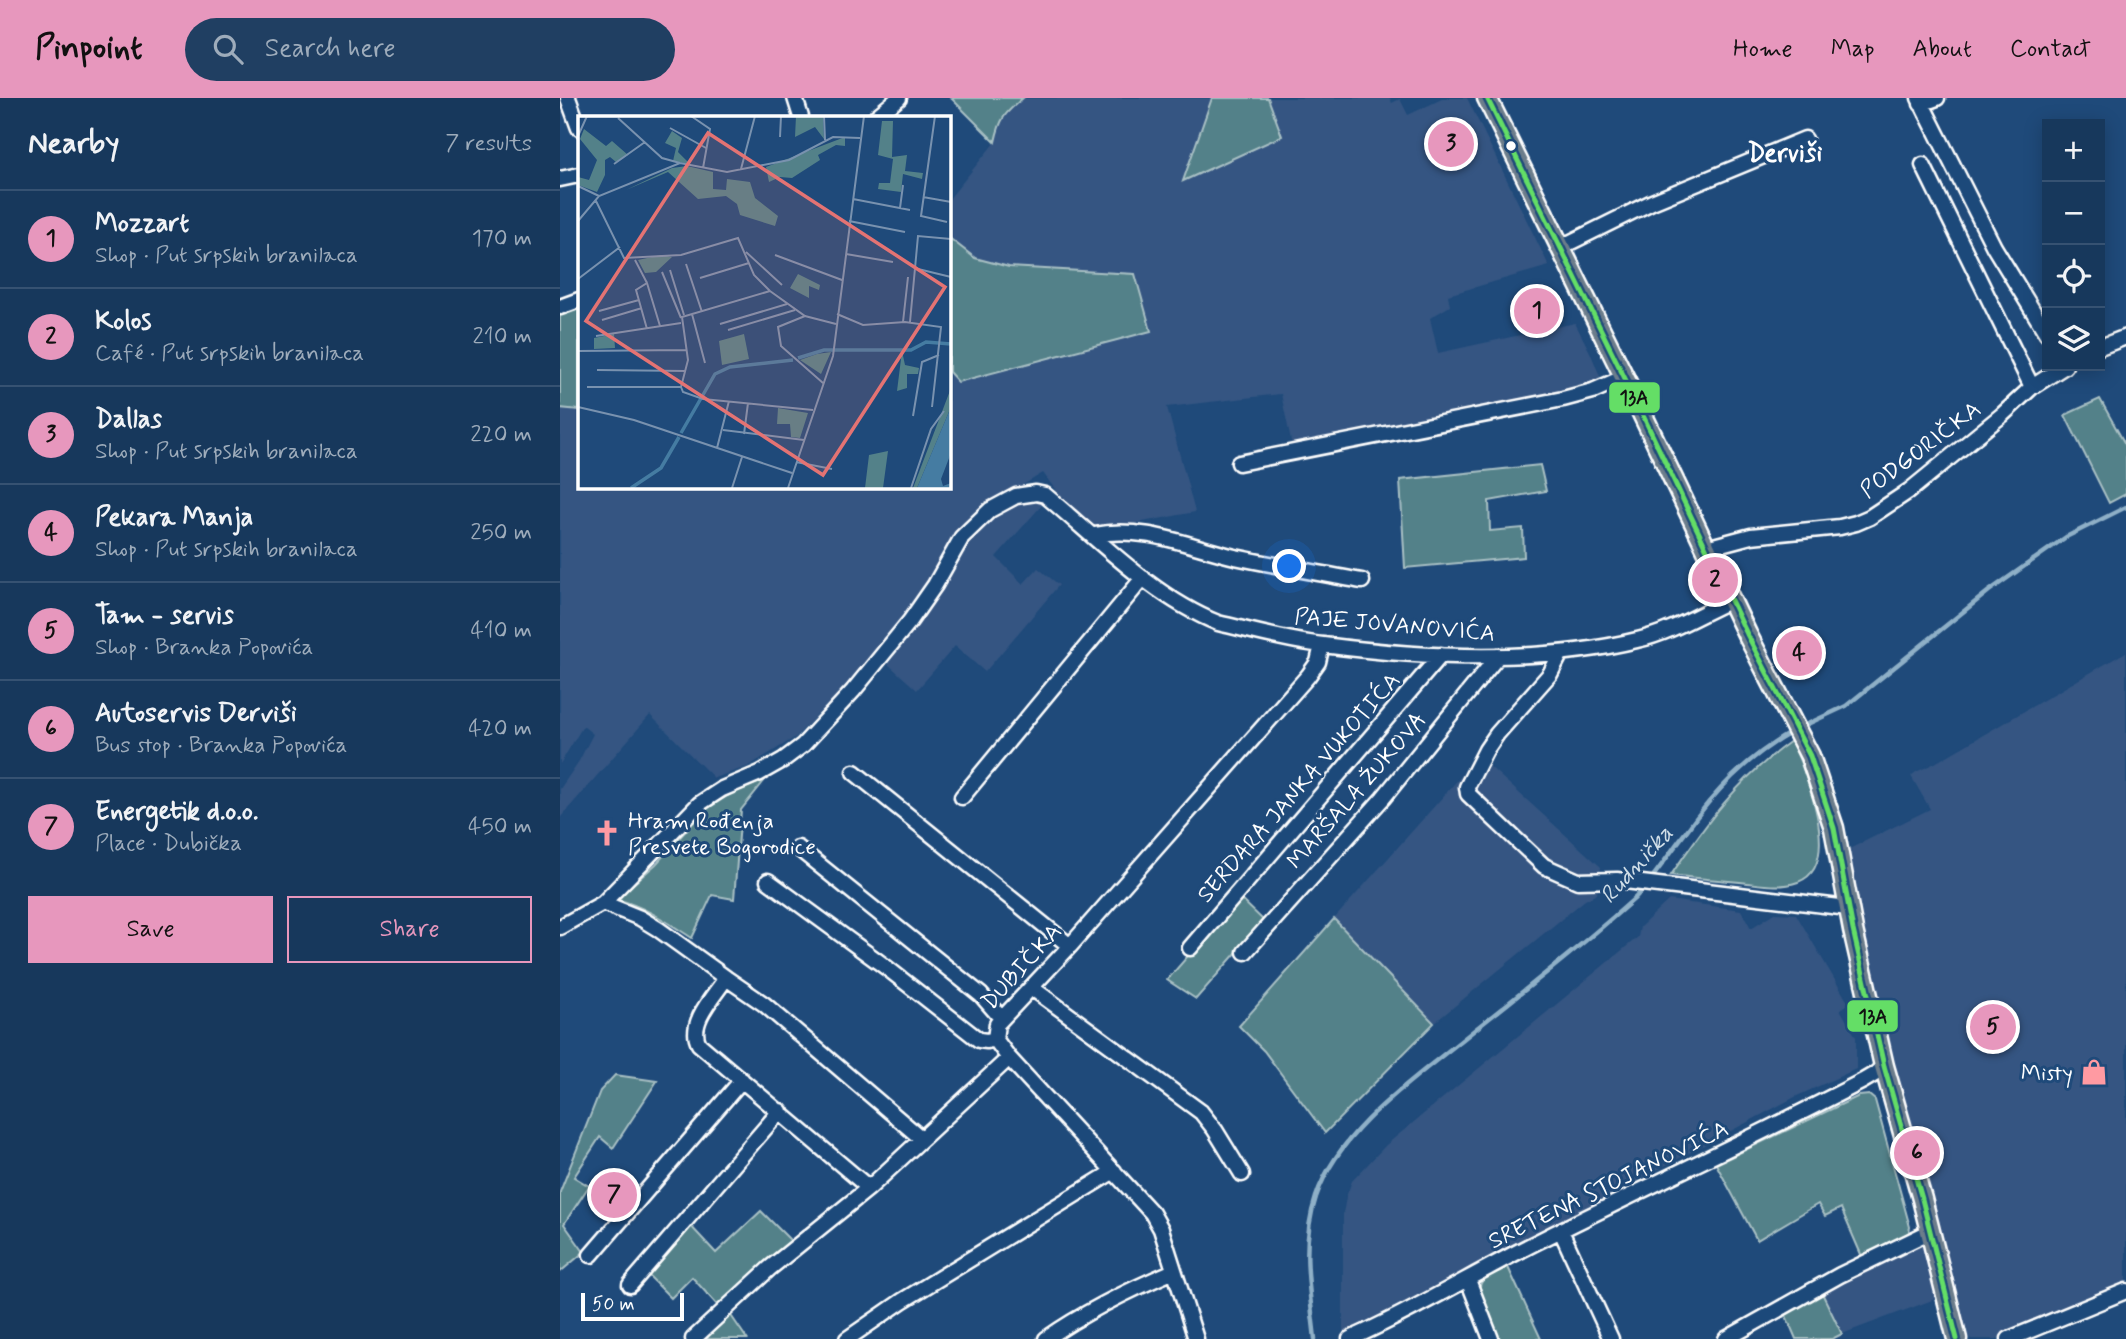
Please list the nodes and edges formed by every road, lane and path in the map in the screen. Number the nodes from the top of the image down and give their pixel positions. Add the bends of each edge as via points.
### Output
1 (568, 98) edge
2 (795, 98) edge
3 (899, 98) edge
4 (1487, 98) edge
5 (1937, 98) edge
6 (1920, 101) edge
7 (802, 116) edge
8 (877, 116) edge
9 (578, 125) edge
10 (1805, 139) dead end
11 (1923, 165) dead end
12 (578, 175) edge
13 (560, 179) edge
14 (1561, 247) junction
15 (578, 300) edge
16 (560, 307) edge
17 (2042, 326) edge
18 (2126, 337) edge
19 (2105, 345) edge
20 (2057, 371) edge
21 (1625, 377) junction
22 (2032, 387) junction
23 (1239, 463) dead end
24 (1094, 535) junction
25 (1706, 548) junction
26 (1143, 578) junction
27 (1362, 581) dead end
28 (1731, 600) junction
29 (1322, 645) junction
30 (1561, 653) junction
31 (1441, 655) junction
32 (1499, 656) junction
33 (853, 772) dead end
34 (962, 797) dead end
35 (798, 848) dead end
36 (768, 881) dead end
37 (603, 903) junction
38 (1848, 908) junction
39 (560, 926) edge
40 (1070, 946) junction
41 (1190, 948) dead end
42 (1245, 952) dead end
43 (726, 978) junction
44 (1032, 988) junction
45 (1001, 1018) junction
46 (995, 1039) junction
47 (1009, 1058) junction
48 (1884, 1066) junction
49 (743, 1080) junction
50 (780, 1111) junction
51 (922, 1139) junction
52 (1114, 1171) junction
53 (1242, 1174) dead end
54 (869, 1188) junction
55 (1561, 1231) junction
56 (1929, 1232) junction
57 (591, 1255) dead end
58 (1174, 1271) junction
59 (1468, 1280) junction
60 (630, 1285) dead end
61 (2126, 1291) edge
62 (693, 1339) edge
63 (847, 1339) edge
64 (1046, 1339) edge
65 (1196, 1339) edge
66 (1350, 1339) edge
67 (1491, 1339) edge
68 (1611, 1339) edge
69 (1726, 1339) edge
70 (1957, 1339) edge
71 (2009, 1339) edge

1 - 9 street
2 - 7 street
3 - 8 street
4 - 14 main road
5 - 6 street
6 - 17 street via 1994,247
10 - 14 street via 1652,202
11 - 22 street
12 - 13 street
14 - 21 main road
15 - 16 street
18 - 19 street
20 - 22 street, PODGORIČKA
21 - 23 street via 1563,400
21 - 25 main road
22 - 25 street, PODGORIČKA via 1909,491 1863,520 1840,527 1751,536
24 - 26 street, PAJE JOVANOVIĆA
24 - 27 street via 1111,531 1147,534 1235,557
24 - 37 street, PAJE JOVANOVIĆA via 1045,495 1025,494 990,510 962,537 910,621 803,745 699,804
25 - 28 main road
26 - 29 street, PAJE JOVANOVIĆA via 1187,609 1218,623
26 - 34 street
28 - 30 street, PAJE JOVANOVIĆA via 1639,640
28 - 38 main road via 1810,756 1834,828
29 - 31 street, PAJE JOVANOVIĆA
29 - 40 street, DUBIČKA via 1308,676
30 - 32 street, PAJE JOVANOVIĆA
30 - 38 street via 1550,674 1497,734 1467,787 1468,794 1544,866 1578,881 1617,880
31 - 32 street, PAJE JOVANOVIĆA
31 - 41 street, SERDARA JANKA VUKOTIĆA
32 - 42 street, MARŠALA ŽUKOVA via 1382,798
33 - 40 street
35 - 45 street via 981,995
36 - 46 street via 979,1040
37 - 39 street, PAJE JOVANOVIĆA
37 - 43 street via 649,923
38 - 48 main road
40 - 44 street, DUBIČKA
43 - 49 street via 696,1023 695,1037
43 - 51 street via 764,1004
44 - 45 street, DUBIČKA
44 - 53 street via 1201,1112
45 - 46 street, DUBIČKA
46 - 47 street, DUBIČKA
47 - 51 street
47 - 52 street, DUBIČKA
48 - 55 street, SRETENA STOJANOVIĆA via 1785,1122
48 - 56 main road
49 - 50 street
49 - 57 street
50 - 54 street
50 - 60 street
51 - 54 street
52 - 58 street, DUBIČKA via 1152,1213
52 - 63 street
54 - 62 street via 770,1268
55 - 59 street, SRETENA STOJANOVIĆA
55 - 68 street
56 - 69 street
56 - 70 main road
58 - 64 street via 1128,1290
58 - 65 street, DUBIČKA
59 - 66 street, SRETENA STOJANOVIĆA
59 - 67 street
61 - 71 street

